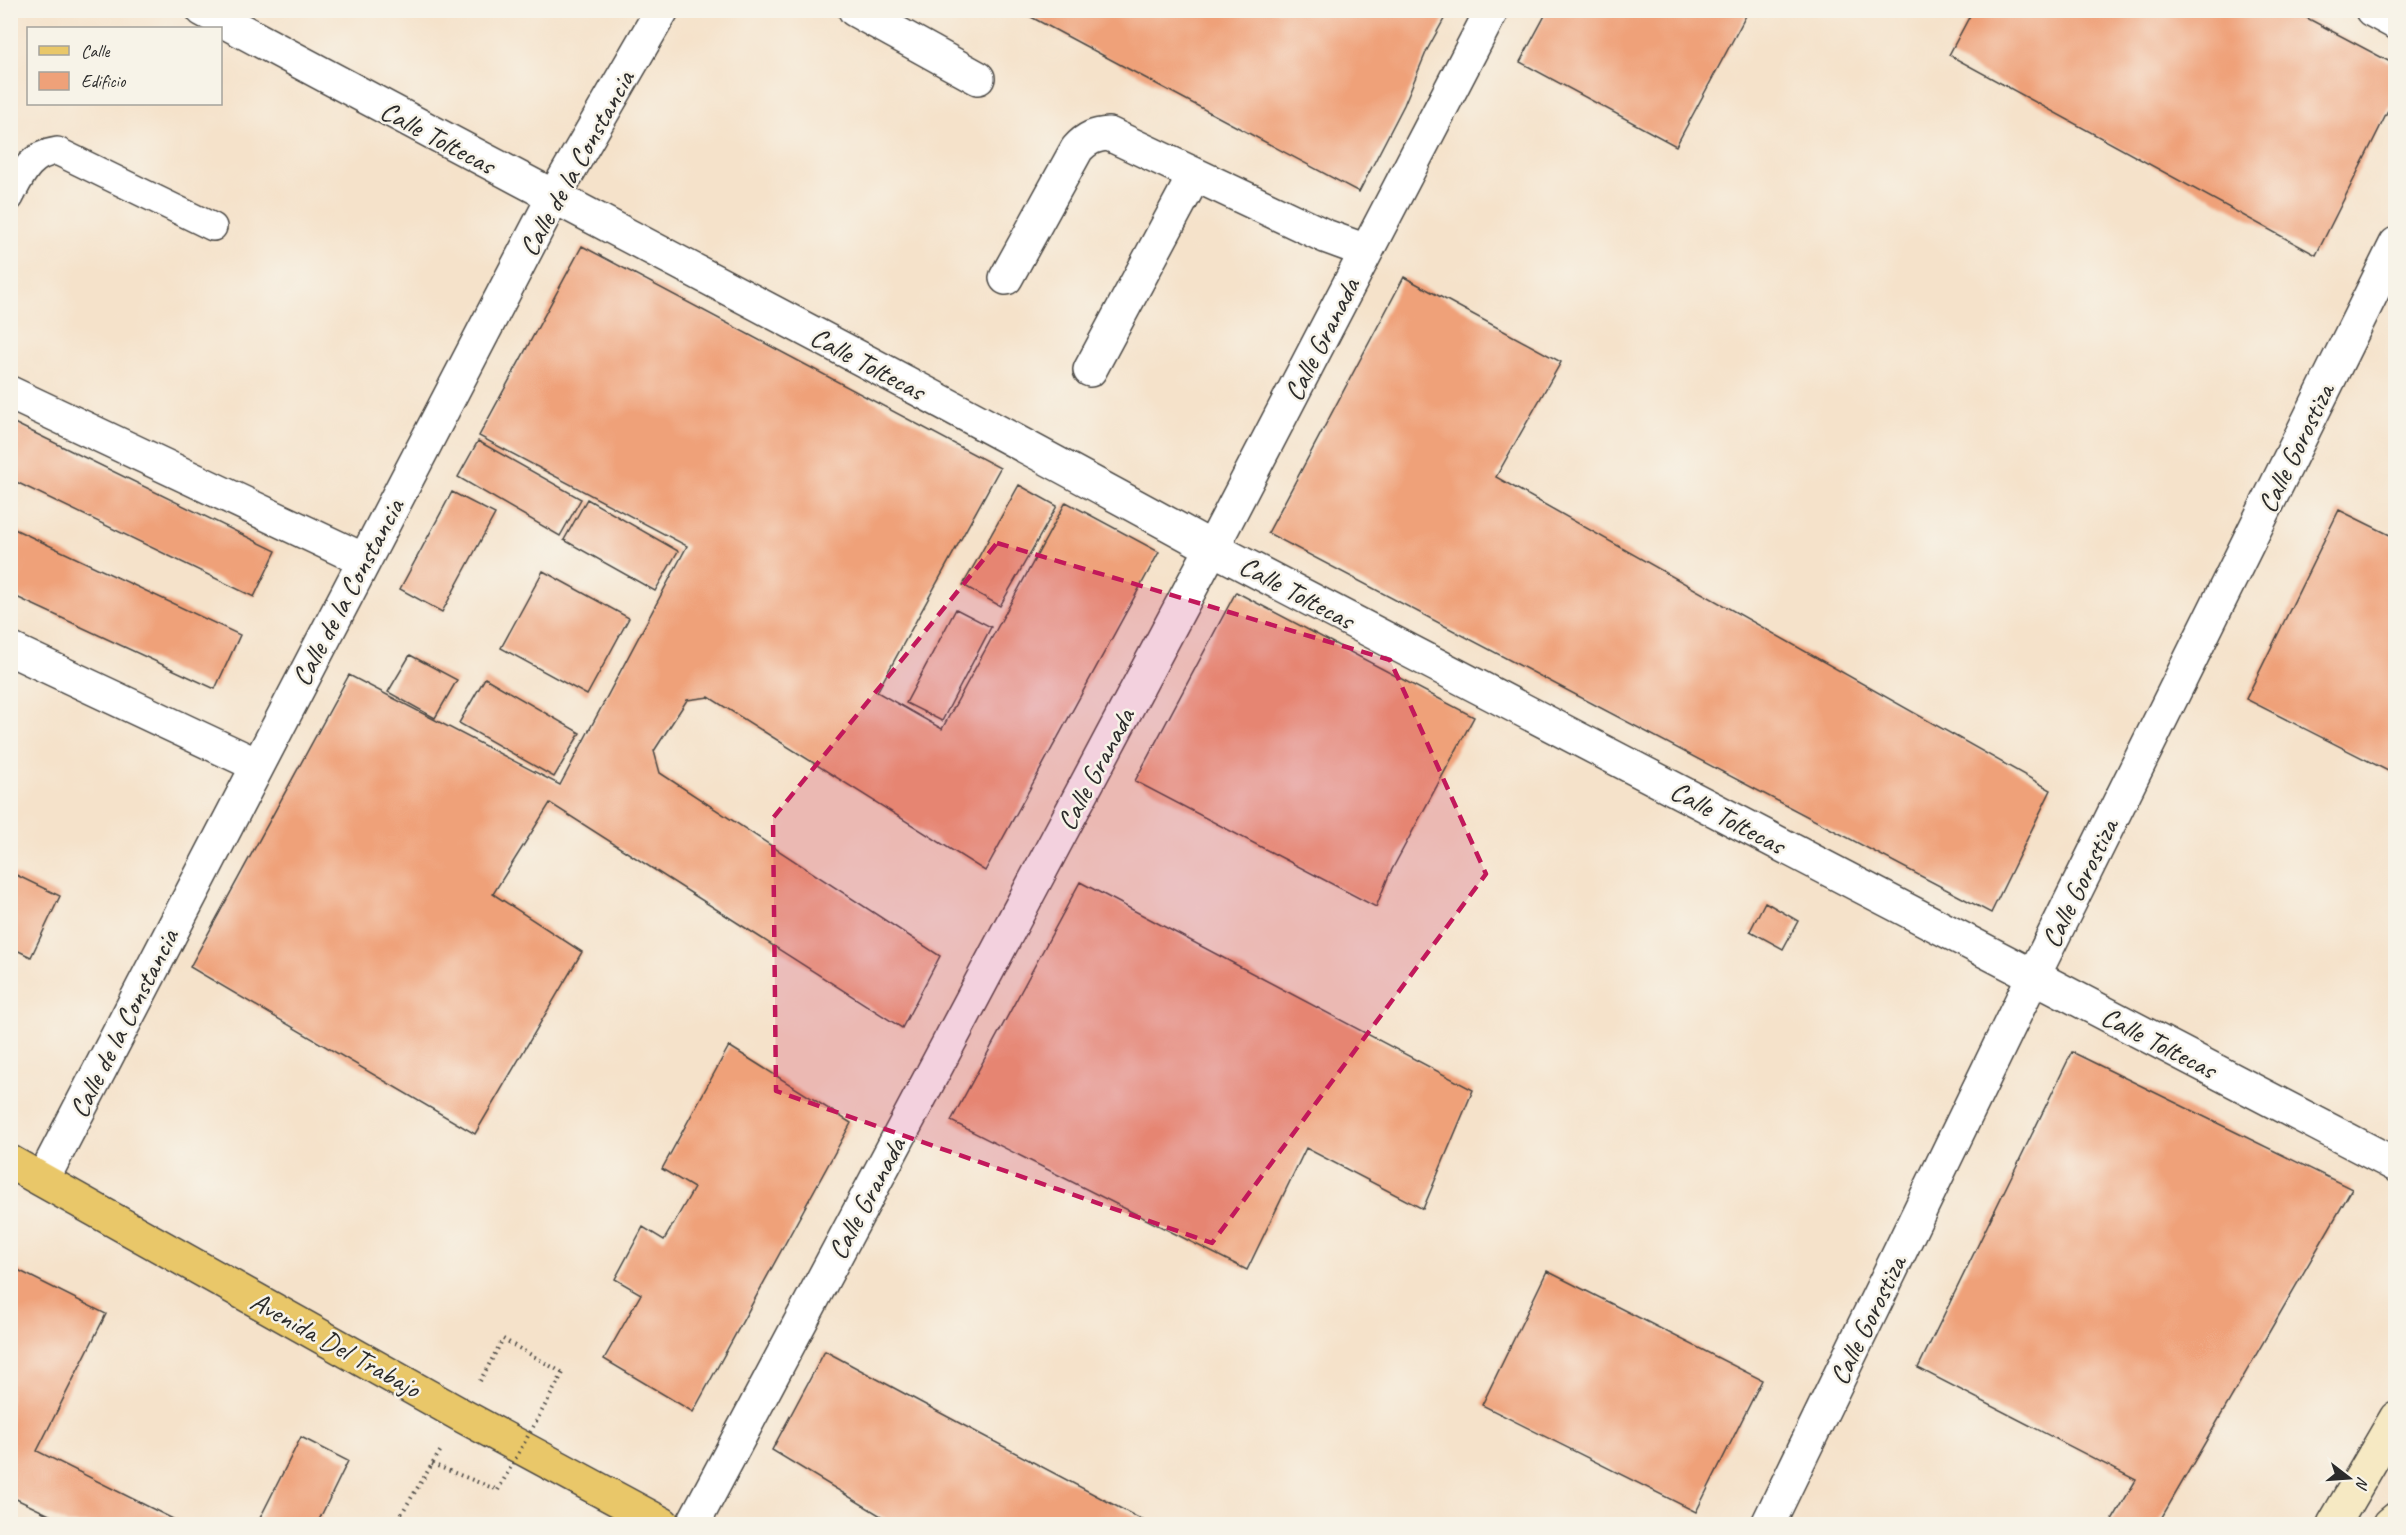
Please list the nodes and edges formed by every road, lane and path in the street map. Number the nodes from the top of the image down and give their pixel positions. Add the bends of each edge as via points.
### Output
1 (203, 10) edge
2 (662, 10) edge
3 (855, 10) edge
4 (1492, 10) edge
5 (2372, 10) edge
6 (2396, 23) edge
7 (978, 78) dead end
8 (1194, 176) junction
9 (10, 197) edge
10 (553, 198) junction
11 (213, 228) dead end
12 (2396, 244) edge
13 (1366, 251) junction
14 (1006, 278) dead end
15 (1090, 370) dead end
16 (10, 393) edge
17 (1212, 548) junction
18 (364, 560) junction
19 (10, 649) edge
20 (256, 765) junction
21 (2033, 977) junction
22 (10, 1162) edge
23 (2396, 1165) edge
24 (43, 1179) junction
25 (503, 1339) dead end
26 (2391, 1434) edge
27 (432, 1464) dead end
28 (2396, 1519) edge
29 (663, 1524) edge
30 (693, 1524) edge
31 (1768, 1524) edge
32 (2334, 1524) edge
33 (2390, 1524) edge

1 - 10 street, Calle Toltecas
2 - 10 street, Calle de la Constancia
3 - 7 street
4 - 13 street, Calle Granada
5 - 6 street
8 - 13 street
8 - 14 street via 1122,137 1096,135 1085,140
8 - 15 street
9 - 11 lane via 32,159 57,151
10 - 17 street, Calle Toltecas
10 - 18 street, Calle de la Constancia
12 - 21 street, Calle Gorostiza
13 - 17 street, Calle Granada
16 - 18 street
17 - 21 street, Calle Toltecas
17 - 30 street, Calle Granada
18 - 20 street, Calle de la Constancia
19 - 20 street
20 - 24 street, Calle de la Constancia
21 - 23 street, Calle Toltecas
21 - 31 street, Calle Gorostiza
22 - 24 main road, Avenida Del Trabajo
24 - 29 main road, Avenida Del Trabajo
25 - 27 path, bridge via 563,1373 498,1490
26 - 32 main road
28 - 33 main road

